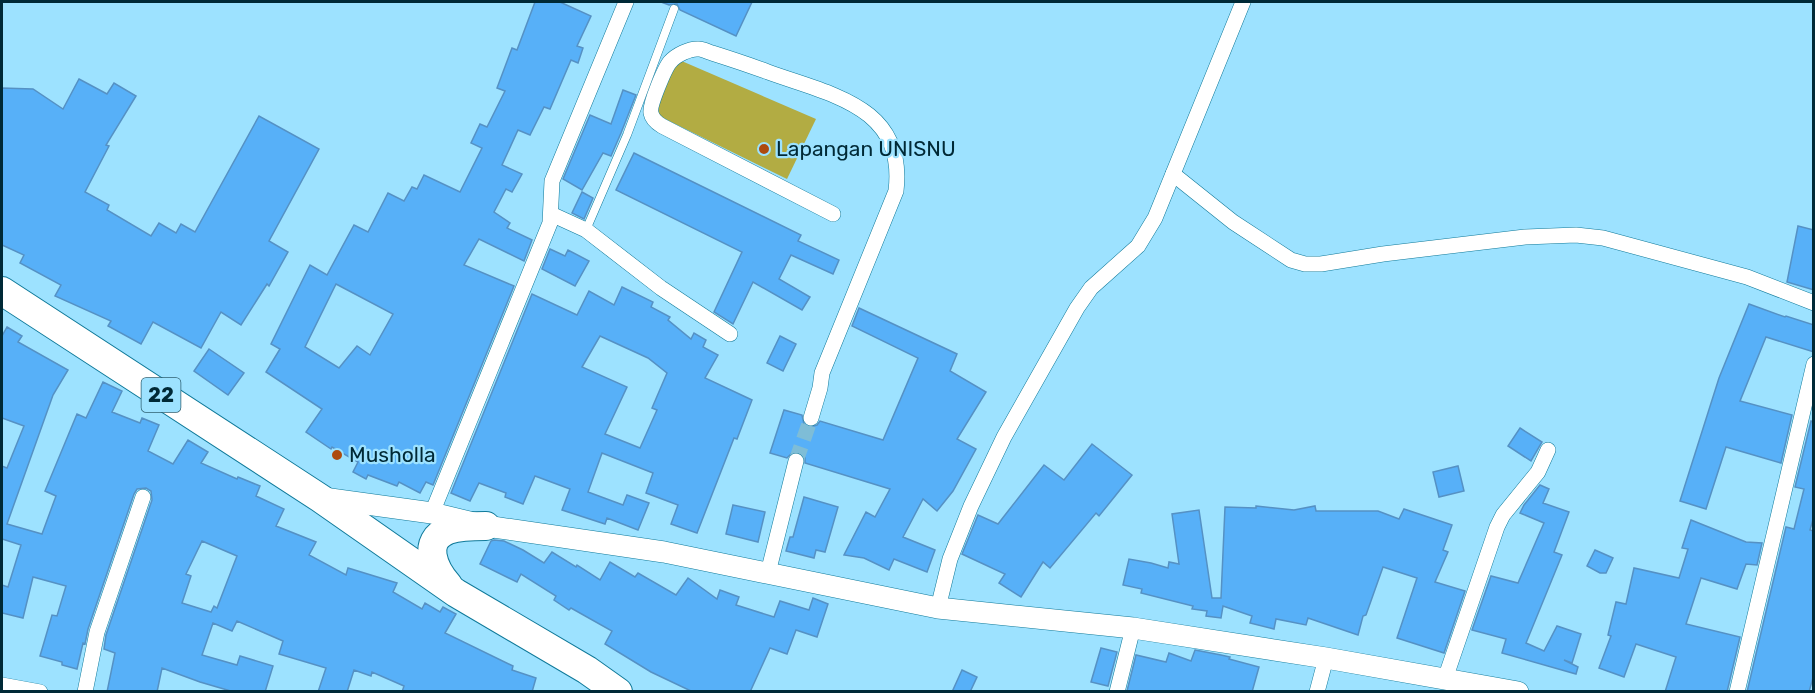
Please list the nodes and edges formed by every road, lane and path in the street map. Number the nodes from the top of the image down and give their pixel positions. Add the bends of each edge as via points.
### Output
1 (626, 2) edge
2 (1243, 2) edge
3 (674, 9) dead end
4 (1173, 174) junction
5 (551, 214) junction
6 (833, 214) dead end
7 (586, 230) junction
8 (2, 291) edge
9 (1814, 303) edge
10 (729, 334) dead end
11 (1814, 364) edge
12 (811, 418) tunnel mouth
13 (1548, 450) dead end
14 (796, 461) tunnel mouth
15 (144, 497) dead end
16 (320, 498) junction
17 (432, 513) junction
18 (486, 526) junction
19 (768, 573) junction
20 (456, 593) junction
21 (938, 608) junction
22 (1133, 628) junction
23 (1326, 658) junction
24 (1445, 679) junction
25 (2, 684) edge
26 (606, 688) edge
27 (40, 692) edge
28 (85, 692) edge
29 (1117, 692) edge
30 (1317, 692) edge
31 (1518, 692) edge
32 (1737, 692) edge

1 - 5 street via 552,181
2 - 4 street
3 - 7 lane
4 - 9 street via 1233,222 1291,260 1305,264 1525,237 1576,235 1603,238 1747,277
4 - 21 street via 1155,218 1138,246 1091,288 1004,437 970,506 950,559
5 - 7 street
5 - 17 street
6 - 12 street via 654,120 652,103 670,62 684,52 699,49 728,58 846,100 871,116 887,135 898,170 896,191 822,373
7 - 10 street
8 - 16 highway, 22
11 - 32 street
13 - 24 street via 1538,472 1497,527
14 - 19 street
15 - 28 street via 97,632
16 - 17 main road
16 - 20 highway, 22
17 - 18 main road
18 - 19 main road via 664,552
18 - 20 highway via 449,530 435,542 435,567
19 - 21 main road
20 - 26 highway, 22
21 - 22 main road
22 - 23 main road
22 - 29 street
23 - 24 main road
23 - 30 street
24 - 31 main road
25 - 27 street

